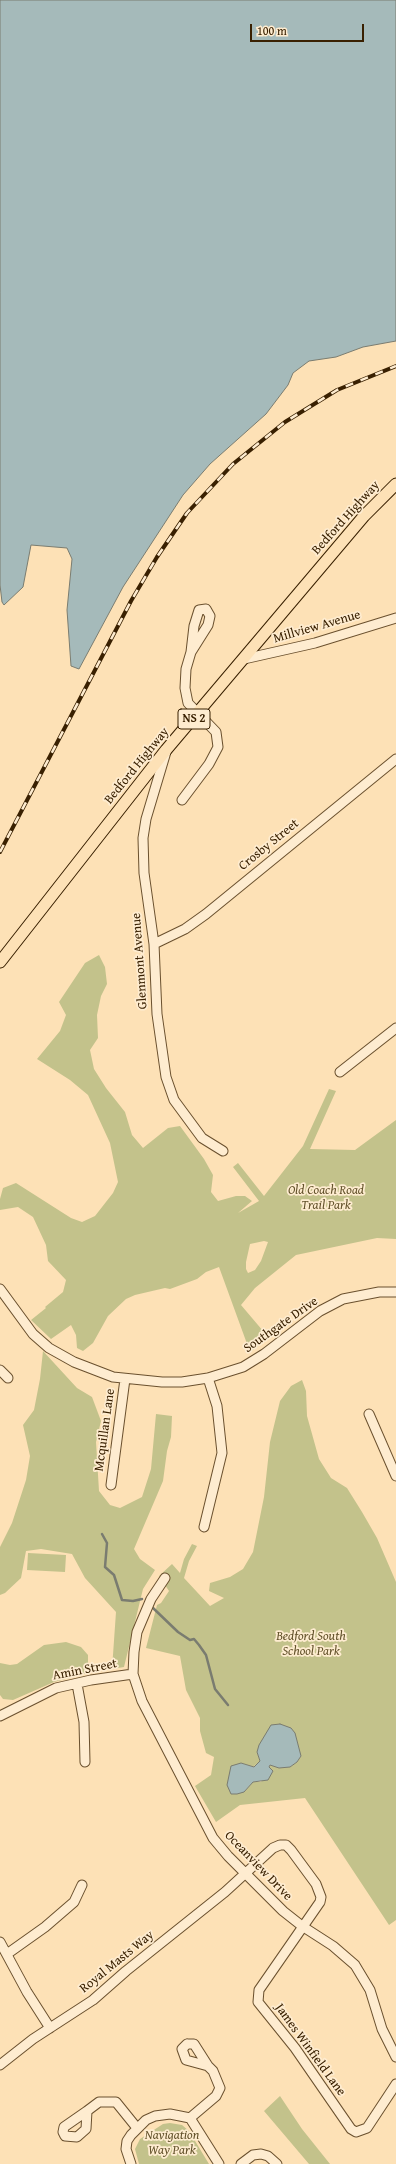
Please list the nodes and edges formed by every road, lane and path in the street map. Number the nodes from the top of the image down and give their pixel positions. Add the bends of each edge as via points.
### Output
1 (396, 484) edge
2 (396, 618) edge
3 (191, 652) dead end
4 (244, 659) junction
5 (198, 713) junction
6 (166, 750) junction
7 (396, 759) edge
8 (182, 800) dead end
9 (154, 944) junction
10 (0, 962) edge
11 (396, 1028) edge
12 (340, 1072) dead end
13 (222, 1151) dead end
14 (0, 1289) edge
15 (396, 1292) edge
16 (0, 1370) edge
17 (8, 1378) dead end
18 (208, 1378) junction
19 (125, 1379) junction
20 (369, 1414) dead end
21 (396, 1476) edge
22 (111, 1485) dead end
23 (204, 1527) dead end
24 (165, 1578) dead end
25 (134, 1674) junction
26 (77, 1684) junction
27 (2, 1712) edge
28 (85, 1762) dead end
29 (246, 1874) junction
30 (82, 1885) dead end
31 (302, 1926) junction
32 (0, 1942) edge
33 (7, 1954) junction
34 (50, 2028) junction
35 (395, 2051) edge
36 (0, 2064) edge
37 (208, 2066) dead end
38 (396, 2084) edge
39 (87, 2111) dead end
40 (190, 2118) junction
41 (137, 2128) junction
42 (131, 2164) edge
43 (219, 2164) edge
44 (241, 2164) edge
45 (277, 2164) edge

1 - 4 main road, Bedford Highway / NS 2 via 368,511
2 - 4 street, Millview Avenue via 315,643
3 - 5 street via 186,669 185,688 188,703
4 - 5 main road, Bedford Highway / NS 2
5 - 6 main road, Bedford Highway / NS 2
5 - 8 street via 216,732 218,746 209,764
6 - 9 street, Glenmont Avenue via 143,838 144,873
6 - 10 main road, Bedford Highway / NS 2
7 - 9 street, Crosby Street via 206,914 185,929
9 - 13 street, Glenmont Avenue via 157,1014 166,1078 174,1100 202,1138
11 - 12 street
14 - 19 street, Southgate Drive via 23,1322 49,1348 97,1372
15 - 18 street, Southgate Drive via 379,1292 343,1299 320,1311 243,1367
16 - 17 street
18 - 19 street, Southgate Drive via 182,1382
18 - 23 street via 217,1406 222,1453
19 - 22 street, Mcquillan Lane
20 - 21 street
24 - 25 street, Oceanview Drive via 151,1599 137,1632
25 - 26 street, Amin Street
25 - 29 street, Oceanview Drive via 142,1701 213,1838
26 - 27 street, Amin Street via 56,1688
26 - 28 street via 84,1722
29 - 31 street, Oceanview Drive via 265,1895
29 - 31 street, Royal Masts Way via 273,1848 280,1844 286,1845 312,1879 321,1897
29 - 34 street, Royal Masts Way via 93,2000
30 - 33 street via 74,1902
31 - 35 street, Oceanview Drive via 333,1946 355,1965 370,1990 382,2029
31 - 38 street, James Winfield Lane via 259,1990 258,2002 295,2048 348,2126 356,2132 367,2128
32 - 33 street
33 - 34 street
34 - 36 street, Royal Masts Way
37 - 40 street via 220,2088 216,2096
39 - 41 street via 99,2102 116,2102
40 - 41 street via 170,2114 155,2116
40 - 43 street
41 - 42 street via 127,2141 126,2149
44 - 45 street via 253,2155 261,2154 268,2156

